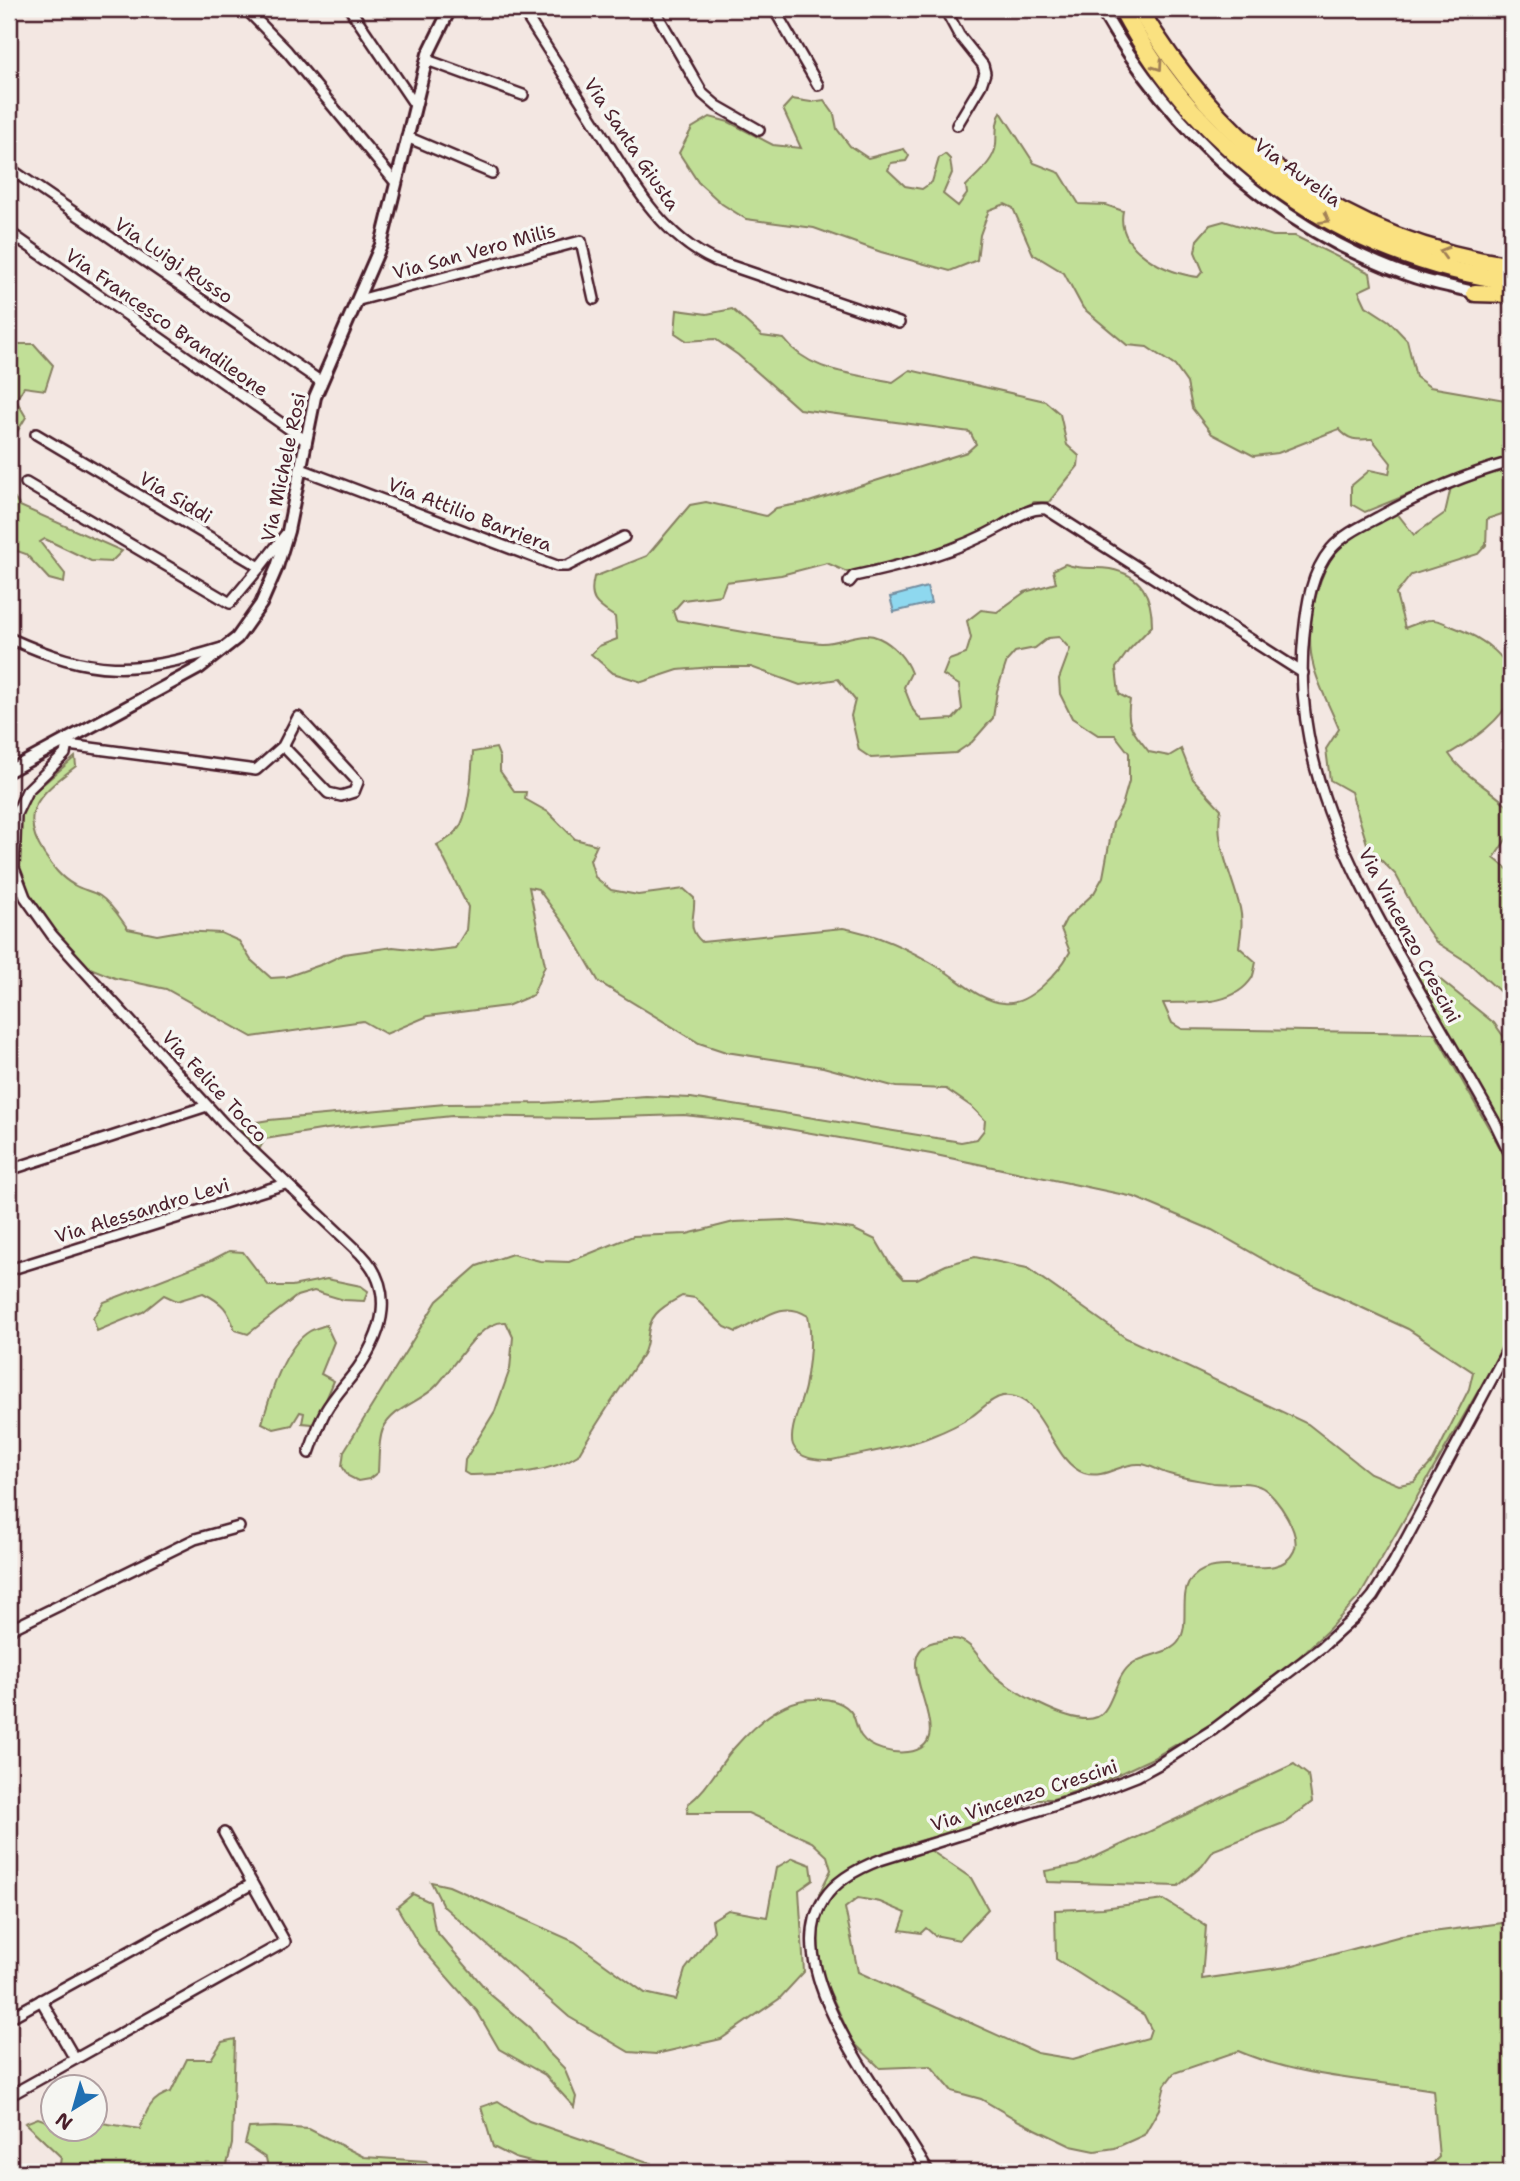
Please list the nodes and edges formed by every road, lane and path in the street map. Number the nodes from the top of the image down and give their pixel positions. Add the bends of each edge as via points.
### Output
1 (246, 9) edge
2 (351, 9) edge
3 (450, 9) edge
4 (522, 9) edge
5 (654, 9) edge
6 (774, 9) edge
7 (945, 9) edge
8 (1101, 9) edge
9 (1122, 9) edge
10 (1139, 9) edge
11 (427, 60) junction
12 (818, 85) dead end
13 (523, 95) dead end
14 (415, 105) junction
15 (957, 125) dead end
16 (759, 130) dead end
17 (407, 138) junction
18 (9, 169) edge
19 (492, 173) dead end
20 (396, 183) junction
21 (9, 232) edge
22 (1511, 266) edge
23 (1511, 281) edge
24 (1475, 293) junction
25 (1511, 294) edge
26 (594, 299) dead end
27 (359, 300) junction
28 (1511, 302) edge
29 (899, 323) dead end
30 (320, 381) junction
31 (36, 435) dead end
32 (305, 440) junction
33 (1511, 463) edge
34 (301, 469) junction
35 (26, 482) dead end
36 (288, 531) junction
37 (625, 537) dead end
38 (260, 567) junction
39 (849, 582) dead end
40 (9, 638) edge
41 (230, 645) junction
42 (1303, 673) junction
43 (68, 742) junction
44 (283, 746) junction
45 (9, 771) edge
46 (207, 1105) junction
47 (1511, 1156) edge
48 (9, 1170) edge
49 (285, 1184) junction
50 (9, 1270) edge
51 (1511, 1343) edge
52 (310, 1453) dead end
53 (239, 1527) dead end
54 (9, 1630) edge
55 (224, 1833) dead end
56 (252, 1884) junction
57 (41, 2000) junction
58 (9, 2018) edge
59 (75, 2059) junction
60 (9, 2096) edge
61 (928, 2172) edge

1 - 20 street via 287,51
2 - 14 street
3 - 11 street, Via Michele Rosi
4 - 29 street, Via Santa Giusta via 638,190 680,239 714,260
5 - 16 street via 704,94
6 - 12 street
7 - 15 street via 985,71
8 - 24 street via 1136,66 1173,113 1204,147 1264,197 1317,233 1367,259
9 -> 23 highway, Via Aurelia via 1163,73 1201,119 1296,201 1349,232 1405,256
22 -> 10 highway, Via Aurelia via 1445,253 1387,233 1284,175 1209,107
11 - 13 street
11 - 14 street, Via Michele Rosi
14 - 17 street, Via Michele Rosi
17 - 19 street
17 - 20 street, Via Michele Rosi
18 - 30 street, Via Luigi Russo
20 - 27 street, Via Michele Rosi via 381,245
21 - 32 street, Via Francesco Brandileone
24 - 25 highway
24 - 28 street
26 - 27 street, Via San Vero Milis via 581,241
27 - 30 street, Via Michele Rosi
30 - 32 street, Via Michele Rosi
31 - 38 street, Via Siddi
32 - 34 street, Via Michele Rosi
33 - 42 street, Via Vincenzo Crescini via 1437,486 1334,546 1318,570 1309,598
34 - 36 street, Via Michele Rosi
34 - 37 street, Via Attilio Barriera via 557,566 567,566
35 - 38 street via 230,603
36 - 38 street
36 - 41 street, Via Michele Rosi via 266,596
39 - 42 street via 854,576 943,552 1029,510 1046,509
40 - 41 street via 62,659 112,668 167,663
41 - 43 street, Via Michele Rosi via 199,668
42 - 47 street, Via Vincenzo Crescini via 1316,774 1340,839 1370,904
43 - 44 street via 256,770
43 - 45 street, Via Michele Rosi
43 - 46 street, Via Felice Tocco via 64,756 30,787 19,804 13,861 18,883 51,934
44 - 44 street via 298,717 358,782 354,792 328,793
46 - 48 street
46 - 49 street, Via Felice Tocco
49 - 50 street, Via Alessandro Levi
49 - 52 street, Via Felice Tocco via 368,1261 383,1293 370,1347 324,1413
51 - 61 street, Via Vincenzo Crescini via 1373,1596 1300,1665 1214,1729 1137,1776 880,1860 847,1876 825,1897 814,1938 825,2000
53 - 54 street via 195,1539
55 - 56 street
56 - 57 street
56 - 59 street via 285,1942
57 - 58 street
57 - 59 street
59 - 60 street

